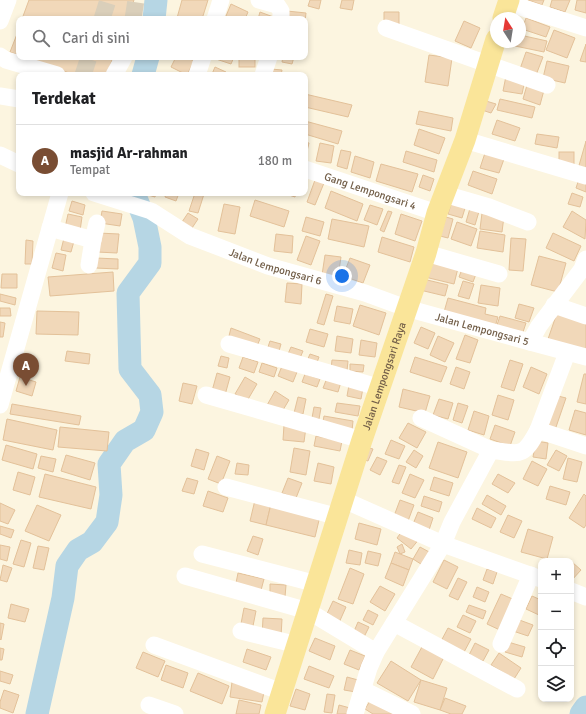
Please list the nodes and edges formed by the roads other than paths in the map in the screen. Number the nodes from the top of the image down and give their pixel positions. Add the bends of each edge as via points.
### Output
1 (8, 0) edge
2 (221, 0) edge
3 (259, 0) edge
4 (506, 7) edge
5 (216, 16) edge
6 (281, 16) edge
7 (0, 21) edge
8 (386, 28) dead end
9 (586, 28) edge
10 (493, 48) edge
11 (0, 56) edge
12 (122, 60) edge
13 (202, 60) edge
14 (268, 60) edge
15 (488, 64) junction
16 (47, 72) edge
17 (116, 72) edge
18 (198, 72) edge
19 (264, 72) edge
20 (547, 85) dead end
21 (0, 96) edge
22 (16, 99) edge
23 (465, 140) junction
24 (0, 155) edge
25 (16, 163) edge
26 (308, 170) edge
27 (586, 176) edge
28 (444, 194) junction
29 (59, 196) edge
30 (103, 196) edge
31 (437, 213) junction
32 (528, 222) dead end
33 (96, 223) dead end
34 (50, 228) junction
35 (93, 240) junction
36 (426, 253) junction
37 (586, 259) edge
38 (89, 265) dead end
39 (499, 274) dead end
40 (554, 305) junction
41 (406, 308) junction
42 (586, 316) edge
43 (530, 342) junction
44 (228, 344) dead end
45 (567, 352) junction
46 (586, 357) edge
47 (381, 388) junction
48 (206, 395) dead end
49 (1, 396) edge
50 (421, 418) dead end
51 (538, 430) junction
52 (362, 440) junction
53 (586, 446) edge
54 (491, 450) junction
55 (226, 487) dead end
56 (341, 508) junction
57 (443, 544) junction
58 (202, 554) dead end
59 (185, 576) dead end
60 (536, 577) edge
61 (317, 584) junction
62 (574, 592) edge
63 (586, 597) edge
64 (308, 611) junction
65 (394, 622) junction
66 (241, 631) dead end
67 (501, 644) dead end
68 (154, 645) dead end
69 (298, 645) junction
70 (376, 652) junction
71 (517, 689) dead end
72 (363, 690) junction
73 (282, 692) junction
74 (149, 705) dead end
75 (175, 714) edge
76 (275, 714) edge
77 (355, 714) edge
78 (412, 714) edge

1 - 7 street
2 - 5 street
3 - 6 street via 277,5
4 - 9 street
8 - 15 street
10 - 15 main road, Jalan Lempongsari Raya
11 - 16 street
12 - 17 street
13 - 18 street
14 - 19 street
15 - 20 street
15 - 23 main road, Jalan Lempongsari Raya
21 - 22 street
23 - 27 street
23 - 28 main road, Jalan Lempongsari Raya
24 - 25 street
26 - 31 street, Gang Lempongsari 4
28 - 31 main road, Jalan Lempongsari Raya
28 - 32 street
29 - 34 street
30 - 41 street, Jalan Lempongsari 6 via 151,211 190,236 255,261 365,293
31 - 36 main road, Jalan Lempongsari Raya
33 - 35 street
34 - 35 street
34 - 49 street
35 - 38 street
36 - 39 street
36 - 41 main road, Jalan Lempongsari Raya
37 - 40 street, Jalan Lempongsari 5 via 582,269
40 - 42 street
40 - 43 street, Jalan Lempongsari 5
41 - 43 street, Jalan Lempongsari 5
41 - 47 main road, Jalan Lempongsari Raya
43 - 45 street
44 - 47 street
45 - 46 street
45 - 51 street
47 - 52 main road, Jalan Lempongsari Raya
48 - 52 street
50 - 54 street
51 - 53 street
51 - 54 street via 528,449 522,452
52 - 56 main road, Jalan Lempongsari Raya
54 - 57 street
55 - 56 street
56 - 57 street
56 - 61 main road, Jalan Lempongsari Raya
57 - 60 street
57 - 65 street
58 - 61 street
59 - 64 street
60 - 67 street
61 - 64 main road, Jalan Lempongsari Raya
62 - 63 street
64 - 69 main road, Jalan Lempongsari Raya
64 - 70 street
65 - 70 street
65 - 71 street
66 - 69 street
68 - 73 street
69 - 73 main road, Jalan Lempongsari Raya
70 - 72 street
72 - 77 street
72 - 78 street
73 - 76 main road, Jalan Lempongsari Raya
74 - 75 street

